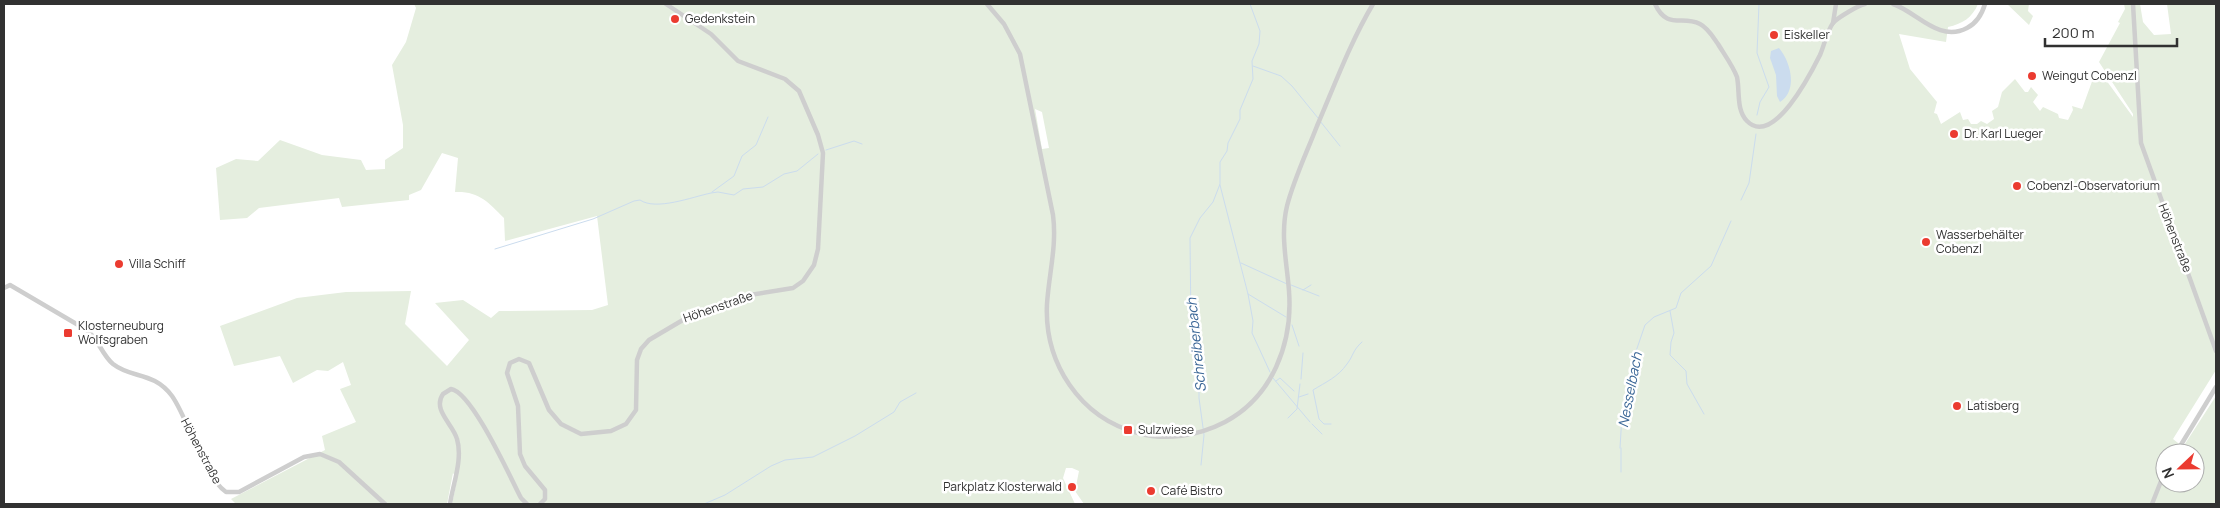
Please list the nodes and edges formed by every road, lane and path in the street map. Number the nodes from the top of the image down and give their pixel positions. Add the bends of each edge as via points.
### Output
1 (666, 4) edge
2 (987, 4) edge
3 (1373, 4) edge
4 (1655, 4) edge
5 (1836, 4) edge
6 (1863, 4) edge
7 (1893, 4) edge
8 (1984, 4) edge
9 (2133, 4) edge
10 (1833, 23) junction
11 (4, 288) edge
12 (2216, 350) edge
13 (2216, 387) edge
14 (2182, 443) edge
15 (385, 504) edge
16 (450, 504) edge
17 (527, 504) edge
18 (540, 504) edge

1 - 18 street, Höhenstraße via 707,30 738,61 792,83 799,91 823,155 818,252 809,274 790,289 750,295 686,317 649,340 637,360 638,406 624,425 611,431 593,434 567,428 549,410 528,363 519,359 510,364 507,372 518,406 520,454 525,466 545,490 545,498
2 - 3 street via 1004,24 1017,48 1055,231 1047,303 1052,349 1071,388 1087,406 1120,428 1157,437 1189,435 1212,428 1244,409 1275,372 1287,336 1290,313 1284,241 1286,210 1349,48
4 - 10 street via 1667,18 1675,22 1700,24 1709,32 1734,71 1742,114 1757,127 1769,125 1800,91
5 - 10 street
6 - 10 street
7 - 8 street via 1913,13 1934,29 1948,33 1973,24
9 - 12 street, Höhenstraße via 2141,143
11 - 15 street, Höhenstraße via 10,285 85,328 113,364 154,380 170,393 215,480 226,492 239,492 304,457 320,454 339,462
13 - 14 street
16 - 17 street via 459,446 439,403 442,394 451,389 466,398

